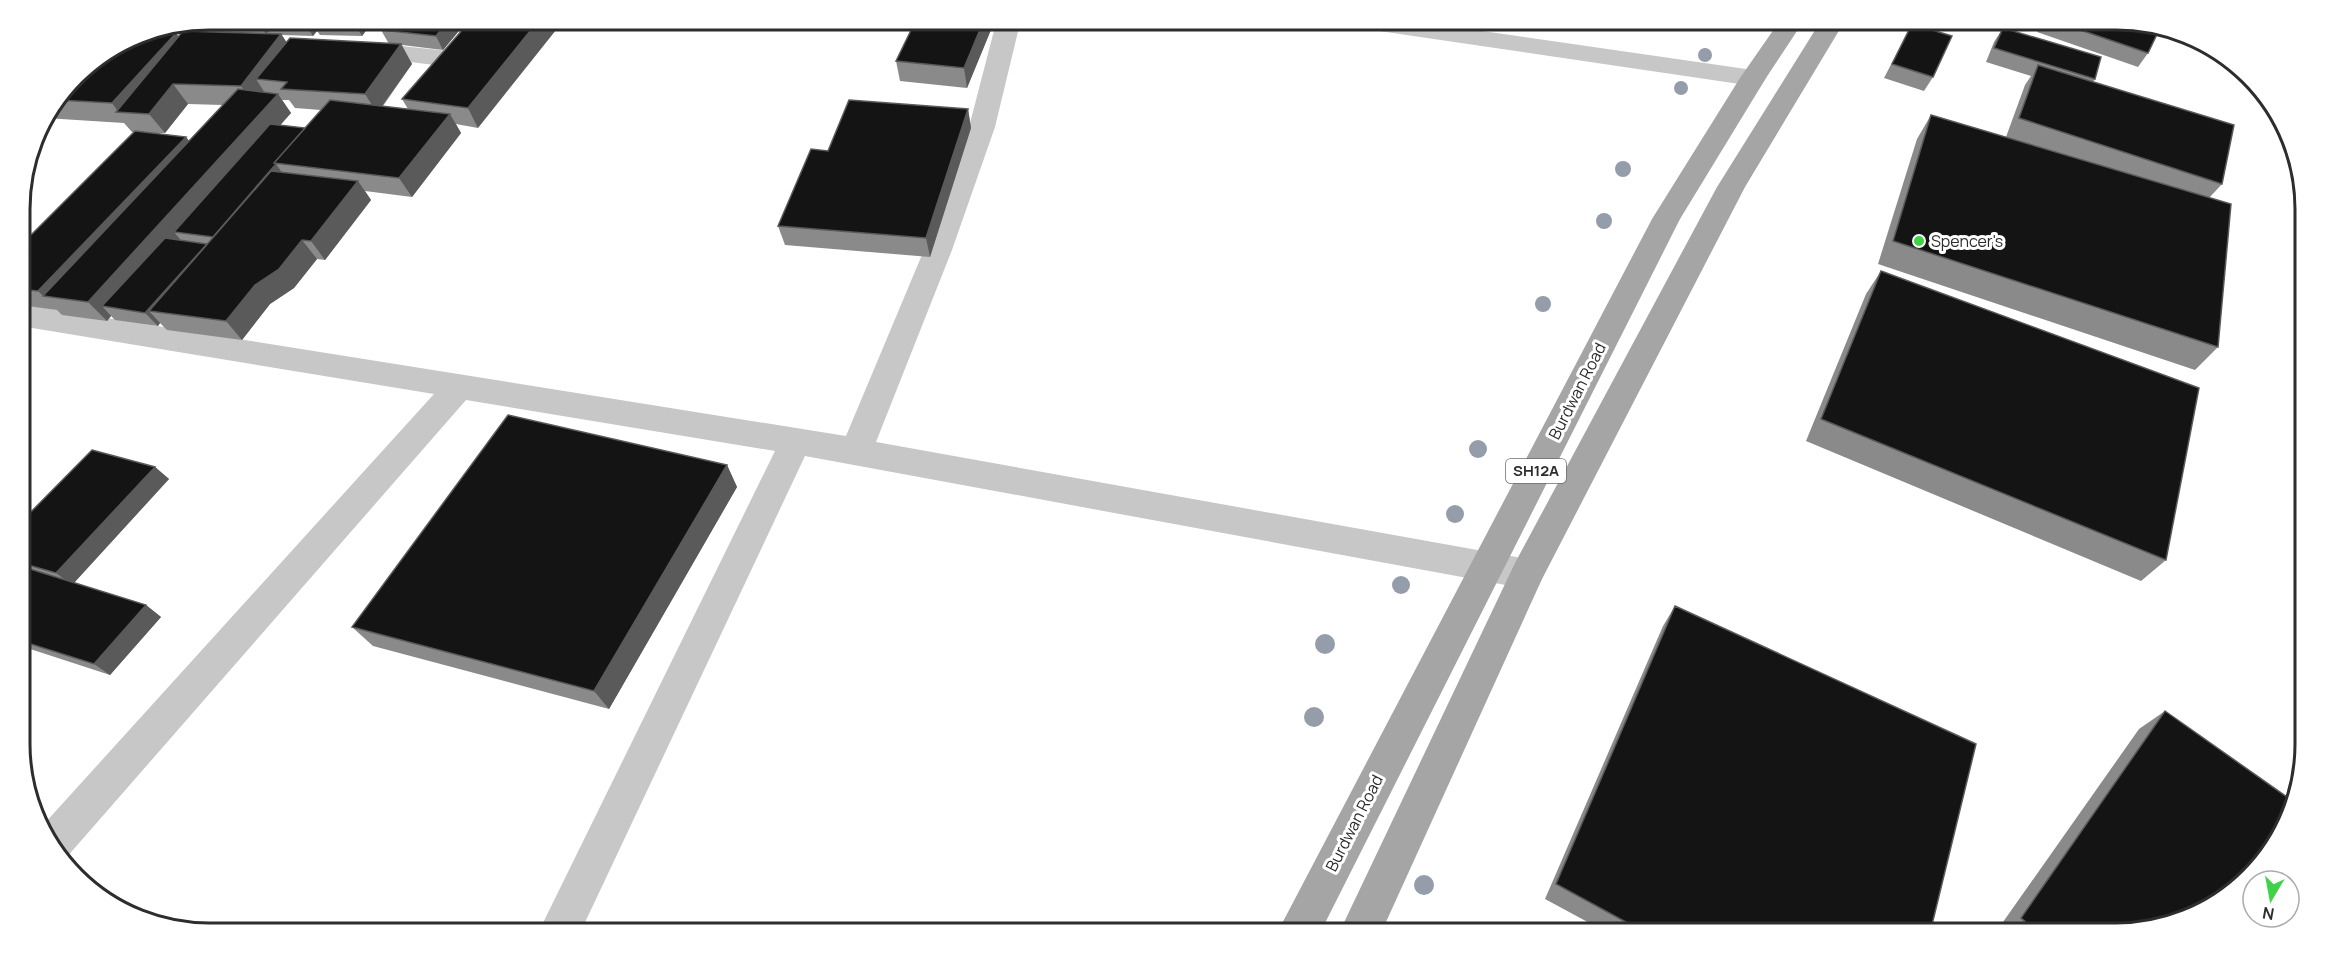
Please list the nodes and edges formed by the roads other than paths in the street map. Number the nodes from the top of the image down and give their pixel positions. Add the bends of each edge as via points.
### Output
1 (1006, 30) edge
2 (1415, 30) edge
3 (1786, 30) edge
4 (1828, 30) edge
5 (334, 47) edge
6 (459, 60) edge
7 (1753, 78) junction
8 (30, 317) edge
9 (458, 388) junction
10 (795, 443) junction
11 (856, 451) junction
12 (1487, 565) junction
13 (1527, 574) junction
14 (57, 839) edge
15 (564, 923) edge
16 (1303, 923) edge
17 (1365, 923) edge

1 - 11 street via 982,127 938,250
2 - 7 street
3 - 7 main road, Burdwan Road / SH12A
4 - 13 main road, SH12A via 1731,187
5 - 6 street
7 - 12 main road, Burdwan Road / SH12A via 1666,219
8 - 9 street
9 - 10 street
9 - 14 street
10 - 11 street
10 - 15 street
11 - 12 street
12 - 13 street
12 - 16 main road, Burdwan Road / SH12A
13 - 17 main road, SH12A

